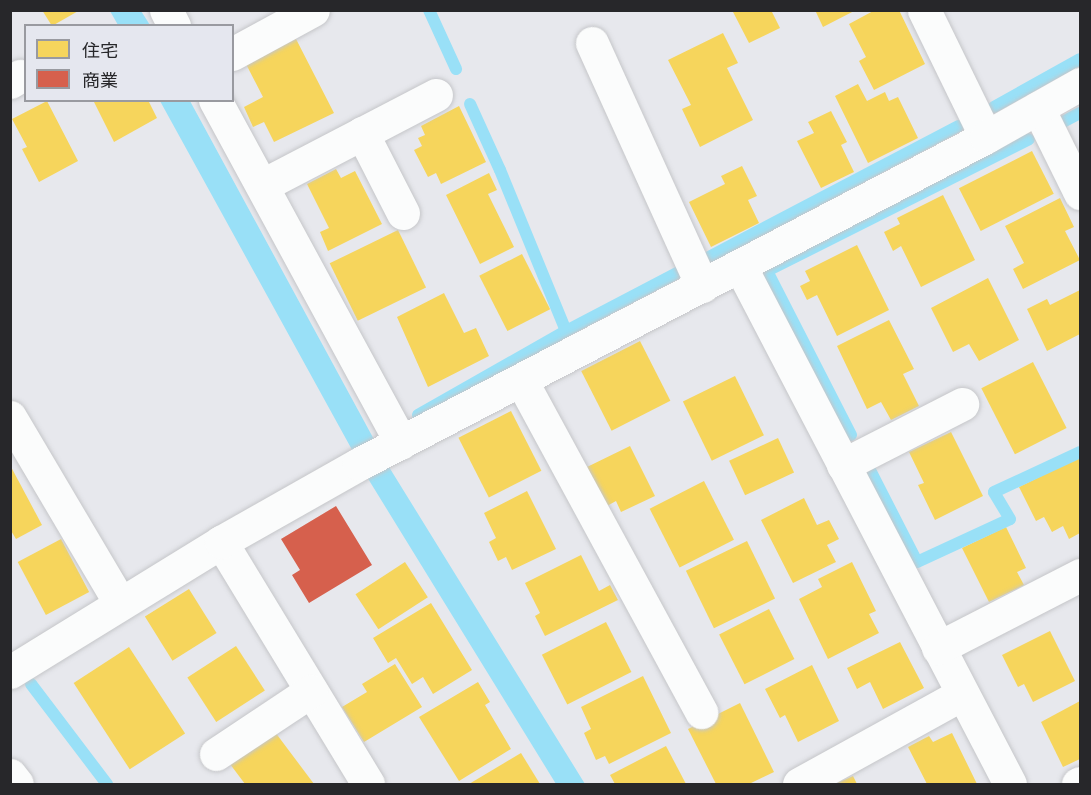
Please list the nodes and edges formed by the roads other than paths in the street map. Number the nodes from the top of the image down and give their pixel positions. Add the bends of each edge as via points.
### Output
1 (166, 10) edge
2 (313, 10) edge
3 (924, 10) edge
4 (173, 24) edge
5 (592, 43) dead end
6 (234, 53) edge
7 (1080, 84) edge
8 (436, 95) dead end
9 (216, 102) edge
10 (1038, 108) junction
11 (362, 134) junction
12 (986, 137) junction
13 (263, 185) junction
14 (1080, 193) edge
15 (403, 213) dead end
16 (740, 266) junction
17 (702, 286) junction
18 (521, 380) junction
19 (962, 404) dead end
20 (12, 424) edge
21 (382, 452) junction
22 (843, 465) junction
23 (221, 542) junction
24 (1080, 575) edge
25 (120, 603) junction
26 (938, 648) junction
27 (10, 672) edge
28 (311, 691) junction
29 (962, 694) junction
30 (701, 712) dead end
31 (216, 754) dead end
32 (10, 775) edge
33 (17, 784) edge
34 (368, 784) edge
35 (799, 784) edge
36 (1010, 784) edge

1 - 4 street
2 - 6 street
3 - 12 street
5 - 17 street
7 - 10 street
8 - 11 street
9 - 13 street
10 - 12 street
10 - 14 street
11 - 13 street
11 - 15 street
12 - 16 street
13 - 21 street
16 - 17 street
16 - 22 street
17 - 18 street
18 - 21 street
18 - 30 street
19 - 22 street
20 - 25 street
21 - 23 street
22 - 26 street
23 - 25 street
23 - 28 street
24 - 26 street
25 - 27 street
26 - 29 street
28 - 31 street
28 - 34 street
29 - 35 street
29 - 36 street
32 - 33 street

